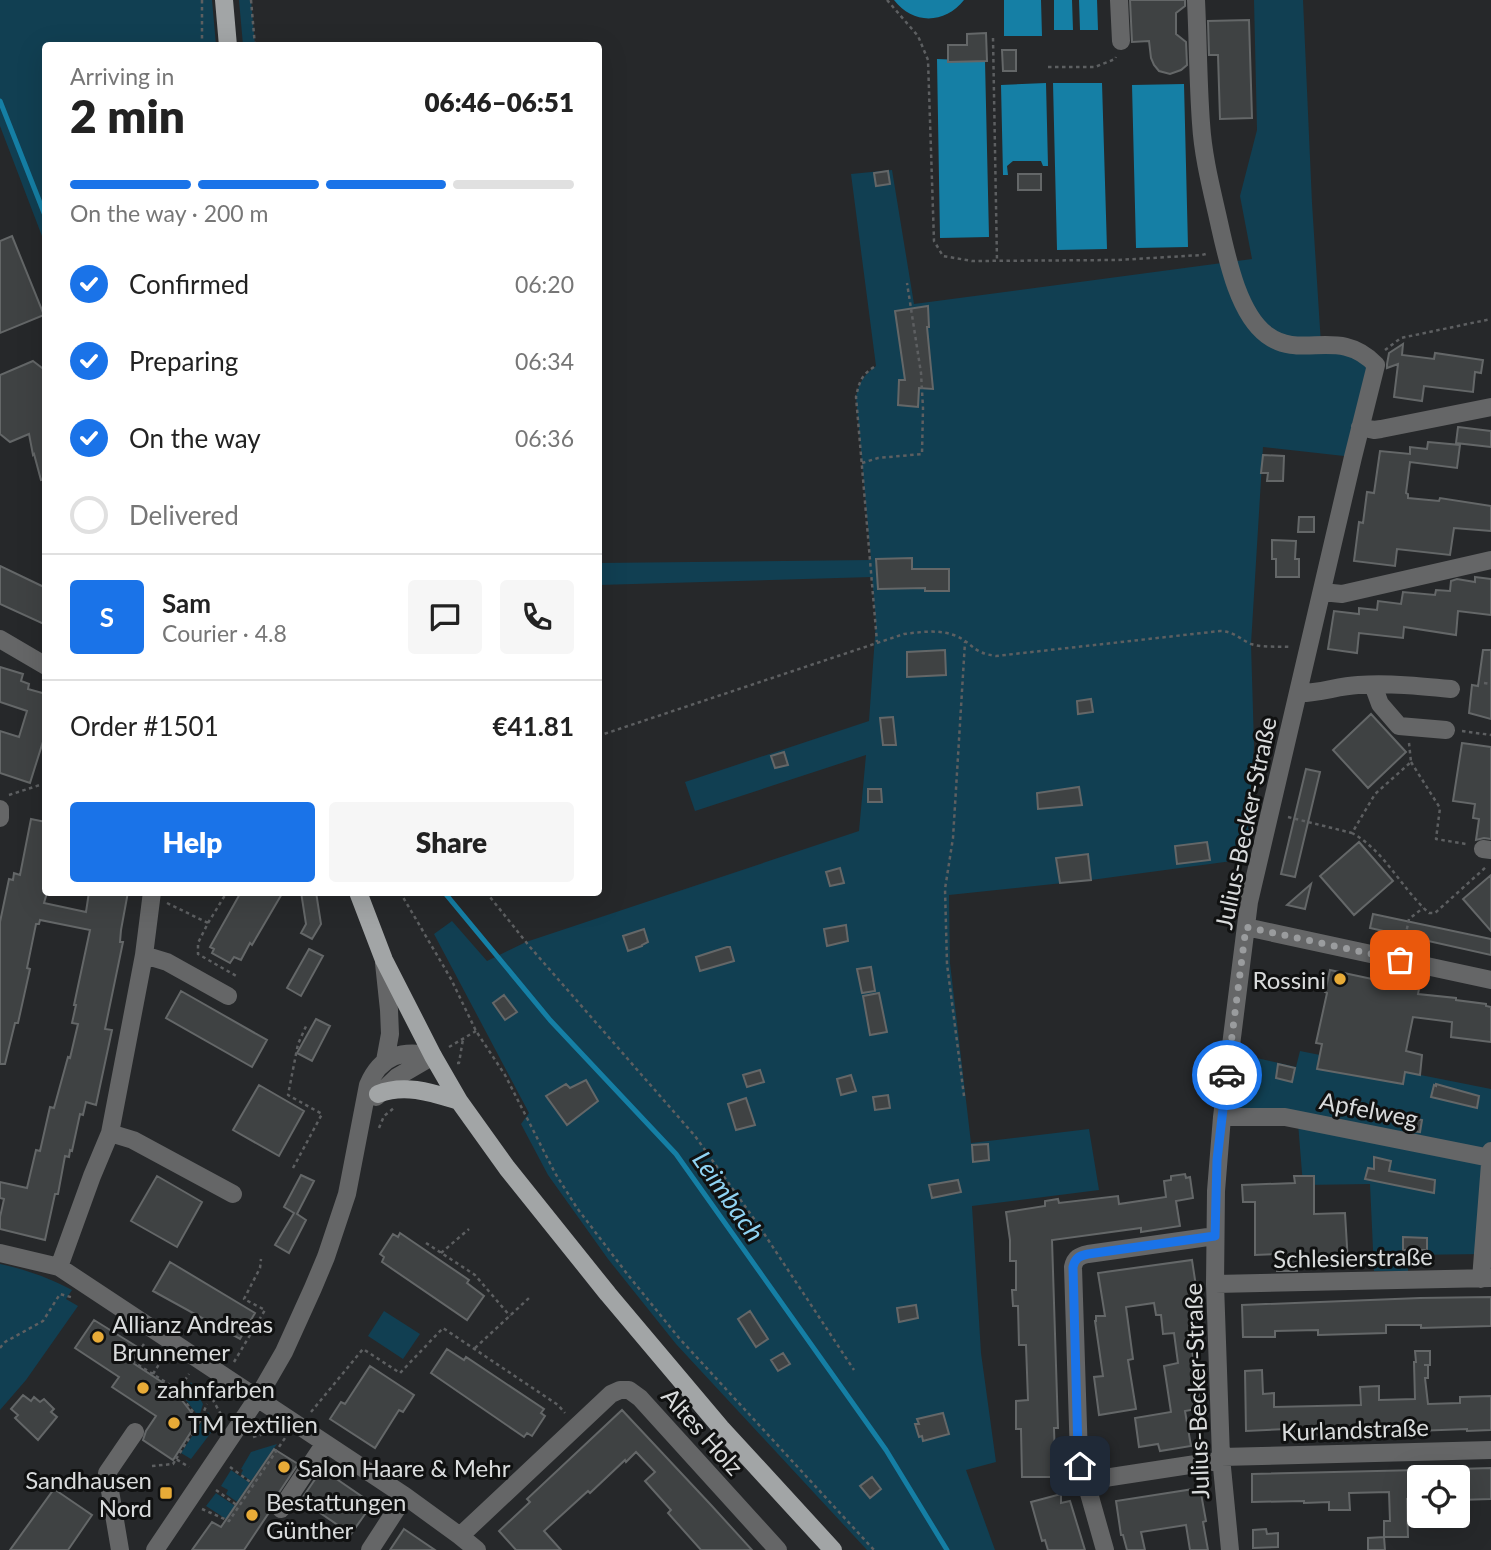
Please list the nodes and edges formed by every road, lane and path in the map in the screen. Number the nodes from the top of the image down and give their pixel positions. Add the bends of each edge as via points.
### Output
1 (202, 0) edge
2 (224, 0) edge
3 (251, 0) edge
4 (887, 0) edge
5 (1119, 0) edge
6 (1196, 0) edge
7 (993, 38) dead end
8 (1121, 41) joint
9 (202, 42) edge
10 (228, 42) edge
11 (255, 42) edge
12 (1048, 67) dead end
13 (1225, 247) junction
14 (997, 261) junction
15 (907, 283) dead end
16 (1491, 319) edge
17 (1376, 365) junction
18 (874, 366) dead end
19 (1491, 407) edge
20 (1360, 426) junction
21 (862, 463) junction
22 (1491, 560) edge
23 (1322, 592) junction
24 (0, 639) edge
25 (877, 642) junction
26 (965, 642) junction
27 (1308, 649) junction
28 (42, 664) edge
29 (1484, 683) dead end
30 (1491, 684) edge
31 (1373, 685) junction
32 (1451, 689) dead end
33 (1298, 693) junction
34 (1406, 726) junction
35 (1454, 731) joint
36 (602, 735) edge
37 (1491, 735) edge
38 (1410, 762) junction
39 (42, 784) edge
40 (0, 797) edge
41 (0, 809) edge
42 (1270, 813) junction
43 (0, 818) edge
44 (1352, 833) junction
45 (1488, 854) edge
46 (152, 896) edge
47 (156, 896) edge
48 (224, 896) edge
49 (360, 896) edge
50 (402, 896) edge
51 (489, 896) edge
52 (1423, 908) junction
53 (208, 923) junction
54 (1246, 927) junction
55 (144, 955) junction
56 (1400, 960) junction
57 (384, 961) junction
58 (238, 977) dead end
59 (1491, 980) edge
60 (228, 996) dead end
61 (307, 1024) dead end
62 (476, 1031) junction
63 (463, 1039) junction
64 (386, 1061) junction
65 (438, 1063) junction
66 (378, 1094) junction
67 (964, 1096) dead end
68 (459, 1101) junction
69 (397, 1105) dead end
70 (362, 1117) junction
71 (1230, 1117) junction
72 (110, 1133) junction
73 (376, 1134) dead end
74 (1491, 1151) edge
75 (1490, 1158) edge
76 (293, 1168) dead end
77 (233, 1194) dead end
78 (470, 1229) dead end
79 (1215, 1236) junction
80 (426, 1242) dead end
81 (0, 1253) edge
82 (441, 1253) junction
83 (261, 1259) dead end
84 (59, 1266) junction
85 (1486, 1278) edge
86 (1215, 1284) junction
87 (80, 1293) dead end
88 (529, 1298) dead end
89 (510, 1317) junction
90 (0, 1336) edge
91 (148, 1338) dead end
92 (5, 1342) junction
93 (0, 1348) edge
94 (475, 1348) junction
95 (168, 1350) dead end
96 (194, 1368) dead end
97 (853, 1370) dead end
98 (153, 1374) junction
99 (225, 1376) junction
100 (177, 1392) junction
101 (209, 1393) dead end
102 (258, 1397) junction
103 (207, 1404) dead end
104 (313, 1411) dead end
105 (200, 1420) junction
106 (224, 1420) dead end
107 (575, 1427) junction
108 (279, 1430) dead end
109 (135, 1432) dead end
110 (287, 1435) dead end
111 (253, 1437) dead end
112 (325, 1443) junction
113 (1491, 1450) edge
114 (176, 1459) junction
115 (1222, 1459) junction
116 (152, 1466) dead end
117 (230, 1467) dead end
118 (190, 1468) dead end
119 (1085, 1481) junction
120 (254, 1484) junction
121 (216, 1490) dead end
122 (405, 1496) junction
123 (187, 1504) junction
124 (239, 1506) junction
125 (281, 1509) dead end
126 (460, 1536) junction
127 (120, 1550) edge
128 (155, 1550) edge
129 (370, 1550) edge
130 (477, 1550) edge
131 (778, 1550) edge
132 (833, 1550) edge
133 (874, 1550) edge
134 (1105, 1550) edge
135 (1230, 1550) edge

1 - 9 path
2 - 10 main road
3 - 11 path
4 - 14 path via 918,36 928,61 934,241 943,256
5 - 8 street
6 - 13 street via 1201,124
7 - 14 path
8 - 12 path via 1115,59 1095,67
13 - 14 path via 1202,256
13 - 17 street via 1248,313 1260,330 1292,346 1350,347
15 - 21 path via 921,373 922,454
16 - 17 path via 1401,338 1385,350
17 - 20 street, Julius-Becker-Straße
18 - 21 path via 865,372 856,397
19 - 20 street via 1381,429
20 - 23 street, Julius-Becker-Straße
21 - 25 path
22 - 23 street via 1342,594
23 - 27 street, Julius-Becker-Straße
24 - 28 street
25 - 26 path via 904,634 938,632
25 - 36 path
26 - 27 path via 984,655 996,656 1228,631 1251,644
26 - 67 path via 953,838 945,889 947,964
27 - 33 street, Julius-Becker-Straße
29 - 30 path
31 - 32 street
31 - 33 street
31 - 34 street via 1380,704 1399,726
33 - 42 street, Julius-Becker-Straße
34 - 35 street
34 - 38 path
35 - 37 path
38 - 44 path via 1375,794
38 - 45 path via 1440,808 1436,839 1475,845
39 - 40 path
41 - 43 street
42 - 44 path
42 - 54 street, Julius-Becker-Straße
44 - 52 path via 1380,856
45 - 52 path via 1435,912
46 - 55 street
47 - 53 path
48 - 53 path
49 - 57 main road
50 - 62 path via 452,979
51 - 97 path via 695,1136
52 - 56 path via 1409,919
53 - 58 path via 198,954
54 - 56 street
54 - 71 street, Julius-Becker-Straße
55 - 60 street via 167,962
55 - 72 street
56 - 59 street
57 - 64 street via 390,1034
57 - 65 main road
61 - 76 path via 298,1044 288,1095 322,1115
62 - 63 path
62 - 133 path via 505,1075 555,1173 628,1275 679,1338
63 - 65 path
63 - 65 path via 459,1063
64 - 65 street via 415,1052
64 - 70 street via 373,1073
65 - 66 street via 397,1077
65 - 68 main road
66 - 68 main road via 407,1088
66 - 70 street
68 - 132 main road via 608,1294
69 - 73 path via 384,1116
70 - 102 street via 347,1194 326,1257 284,1352
71 - 75 street, Apfelweg via 1286,1117
71 - 79 street, Julius-Becker-Straße via 1217,1167
72 - 77 street via 133,1140
72 - 84 street
74 - 75 street
75 - 85 street
78 - 82 path
79 - 86 street, Julius-Becker-Straße
79 - 119 street via 1088,1254 1074,1262 1078,1452
80 - 82 path
81 - 84 street
82 - 89 path via 475,1275
83 - 99 path via 244,1299 265,1310
84 - 99 street
85 - 86 street, Schlesierstraße
86 - 115 street, Julius-Becker-Straße
87 - 92 path via 76,1299 60,1294 43,1321
88 - 89 path
89 - 94 path
90 - 92 path
91 - 98 path via 132,1361
92 - 93 path
94 - 104 path via 443,1328 400,1373 363,1349
94 - 107 path via 558,1405
95 - 98 path
96 - 100 path
98 - 100 path
99 - 102 street
100 - 105 path
101 - 106 path
102 - 112 street
102 - 123 street
103 - 105 path
105 - 114 path
107 - 126 street, Altes Holz
107 - 131 street, Altes Holz via 611,1394 629,1390
108 - 111 path
109 - 127 street via 107,1473
110 - 120 path
112 - 122 street
112 - 125 street
113 - 115 street, Kurlandstraße
114 - 116 path via 173,1464
114 - 118 path
115 - 119 street, Kurlandstraße
115 - 135 street, Julius-Becker-Straße
117 - 120 path
119 - 134 street
120 - 124 path
121 - 124 path
122 - 126 street
122 - 129 street
123 - 124 path via 229,1521
123 - 128 street
126 - 130 street

